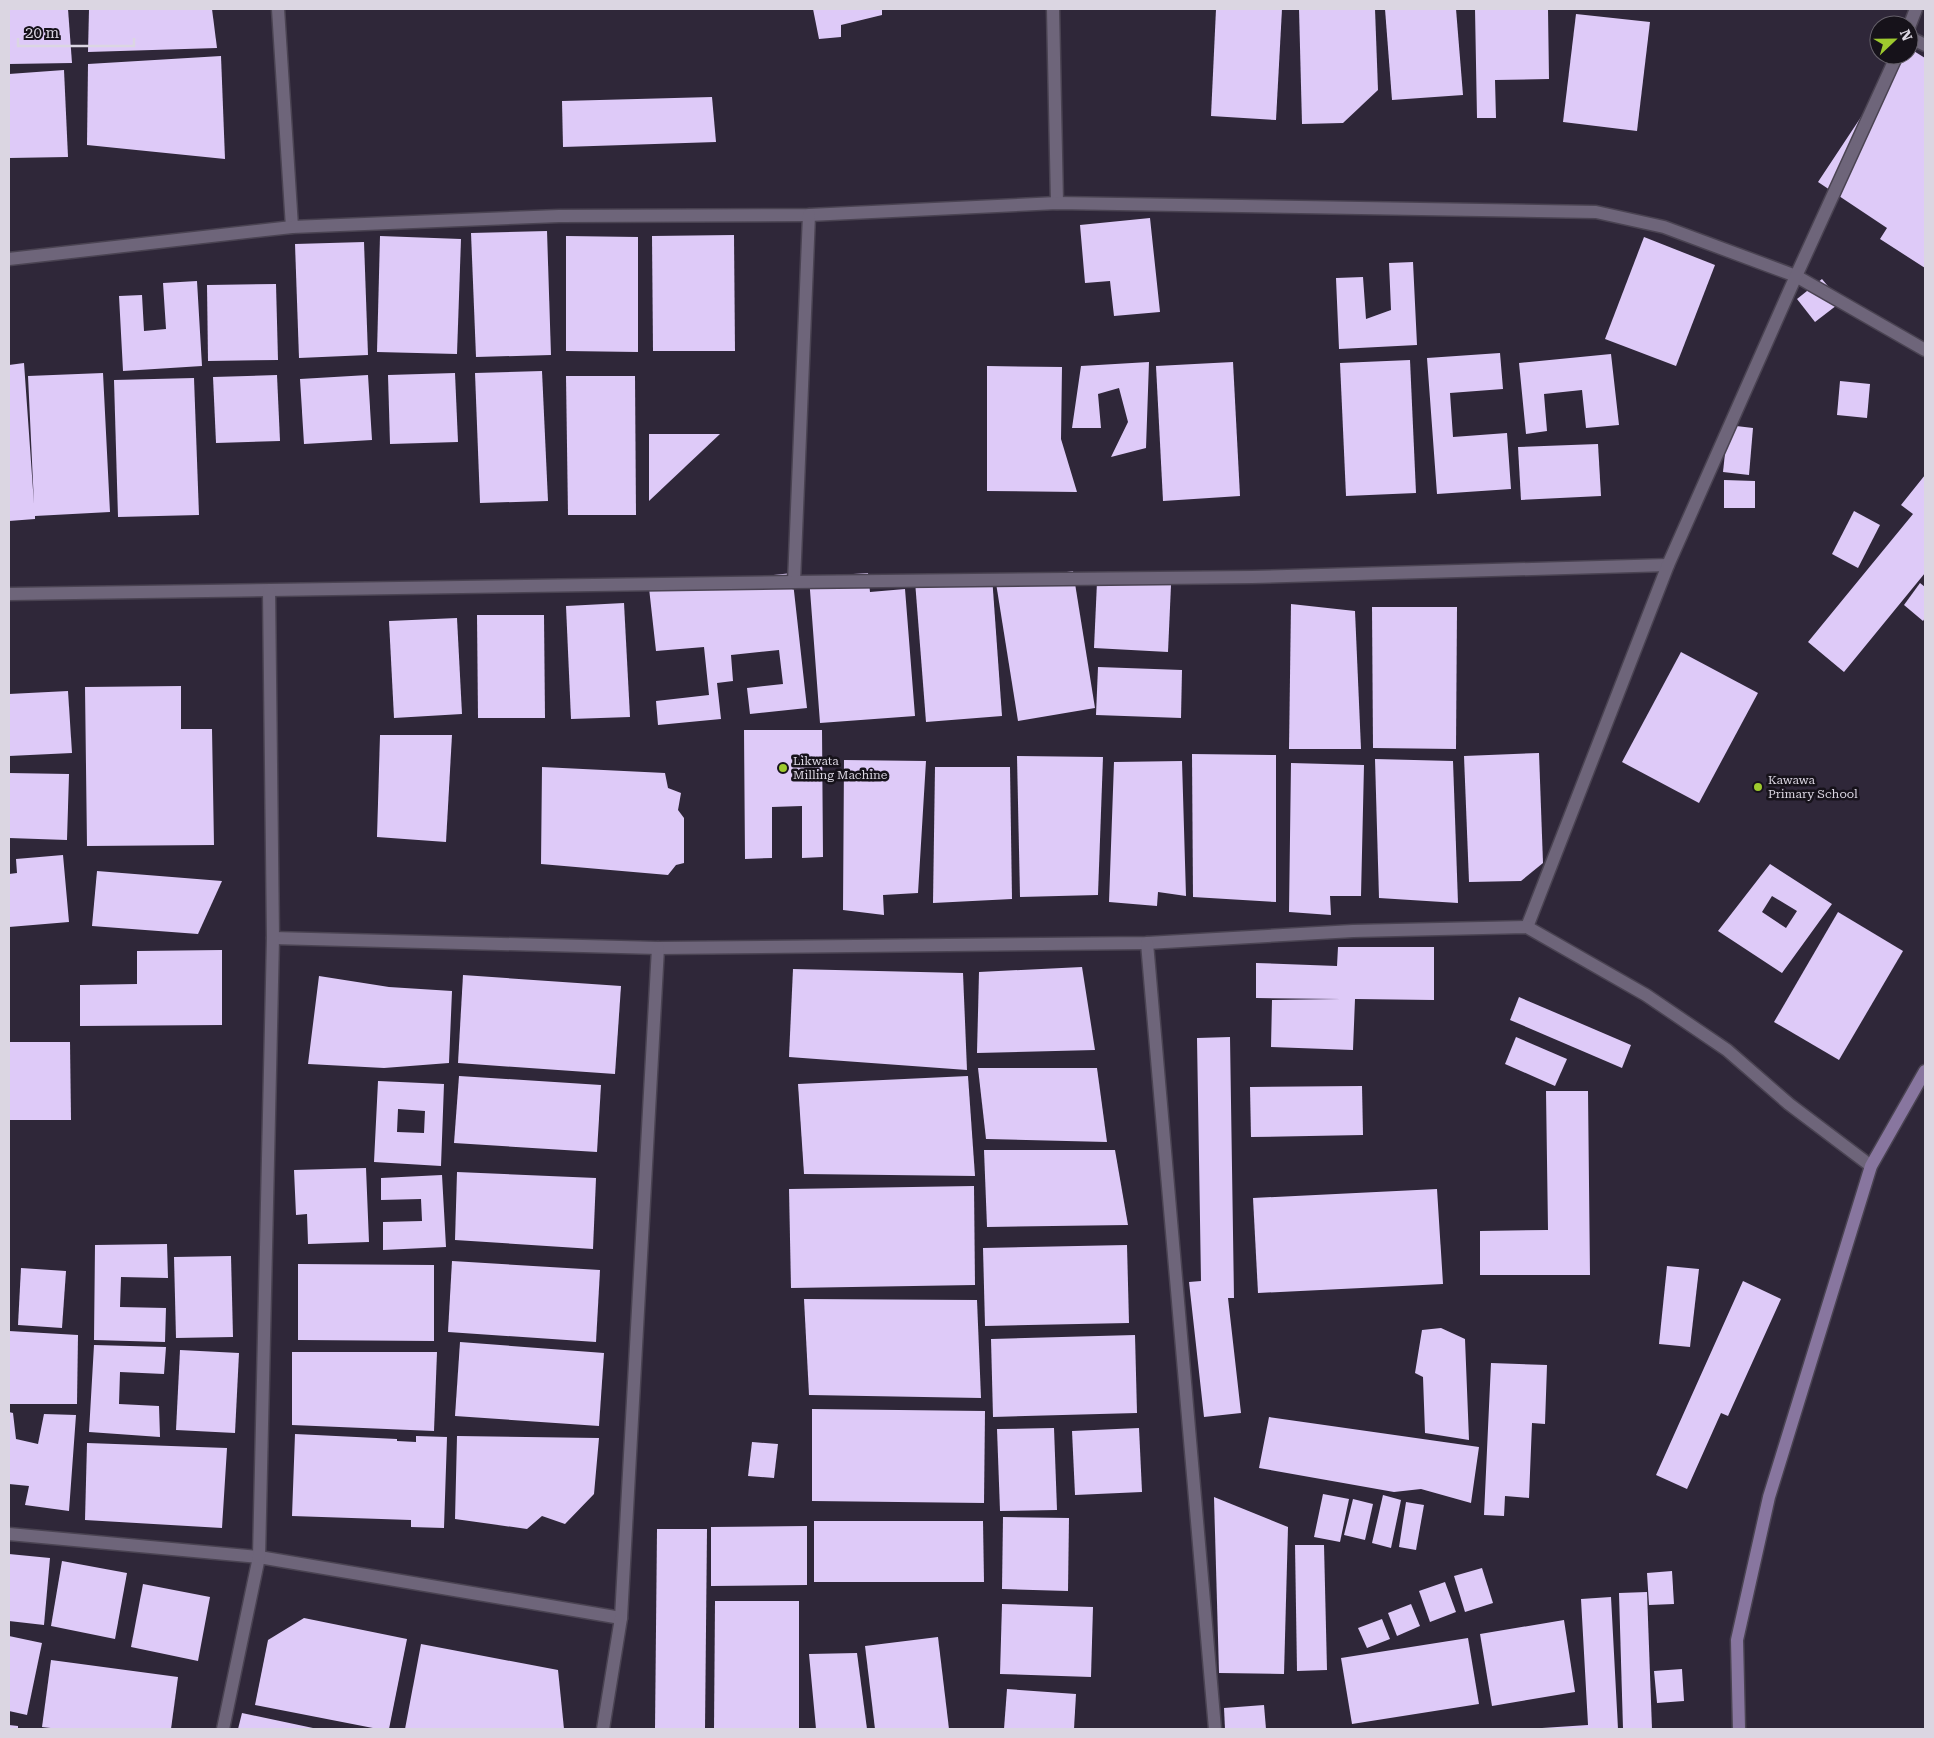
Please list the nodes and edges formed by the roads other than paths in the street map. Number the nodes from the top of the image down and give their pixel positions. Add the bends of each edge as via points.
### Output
1 (278, 9) edge
2 (1053, 9) edge
3 (1892, 65) edge
4 (1057, 203) junction
5 (809, 215) junction
6 (292, 227) junction
7 (9, 259) edge
8 (1796, 276) junction
9 (1925, 350) edge
10 (1668, 565) junction
11 (794, 582) junction
12 (269, 591) junction
13 (9, 594) edge
14 (1527, 927) junction
15 (273, 938) junction
16 (1147, 943) junction
17 (658, 948) junction
18 (1925, 1071) edge
19 (1871, 1166) junction
20 (9, 1534) edge
21 (259, 1557) junction
22 (621, 1618) junction
23 (223, 1729) edge
24 (603, 1729) edge
25 (1215, 1729) edge
26 (1738, 1729) edge

1 - 6 street
2 - 4 street
3 - 8 street
4 - 5 street
4 - 8 street via 1596,212 1664,227
5 - 6 street via 559,216
5 - 11 street
6 - 7 street
8 - 9 street
8 - 10 street
10 - 11 street via 1252,577
10 - 14 street
11 - 12 street
12 - 13 street
12 - 15 street
14 - 16 street via 1353,931
14 - 19 street via 1646,995 1727,1050 1789,1104
15 - 17 street
15 - 21 street
16 - 17 street
16 - 25 street
17 - 22 street
18 - 19 street
19 - 26 street via 1767,1507 1737,1640
20 - 21 street
21 - 22 street
21 - 23 street
22 - 24 street

